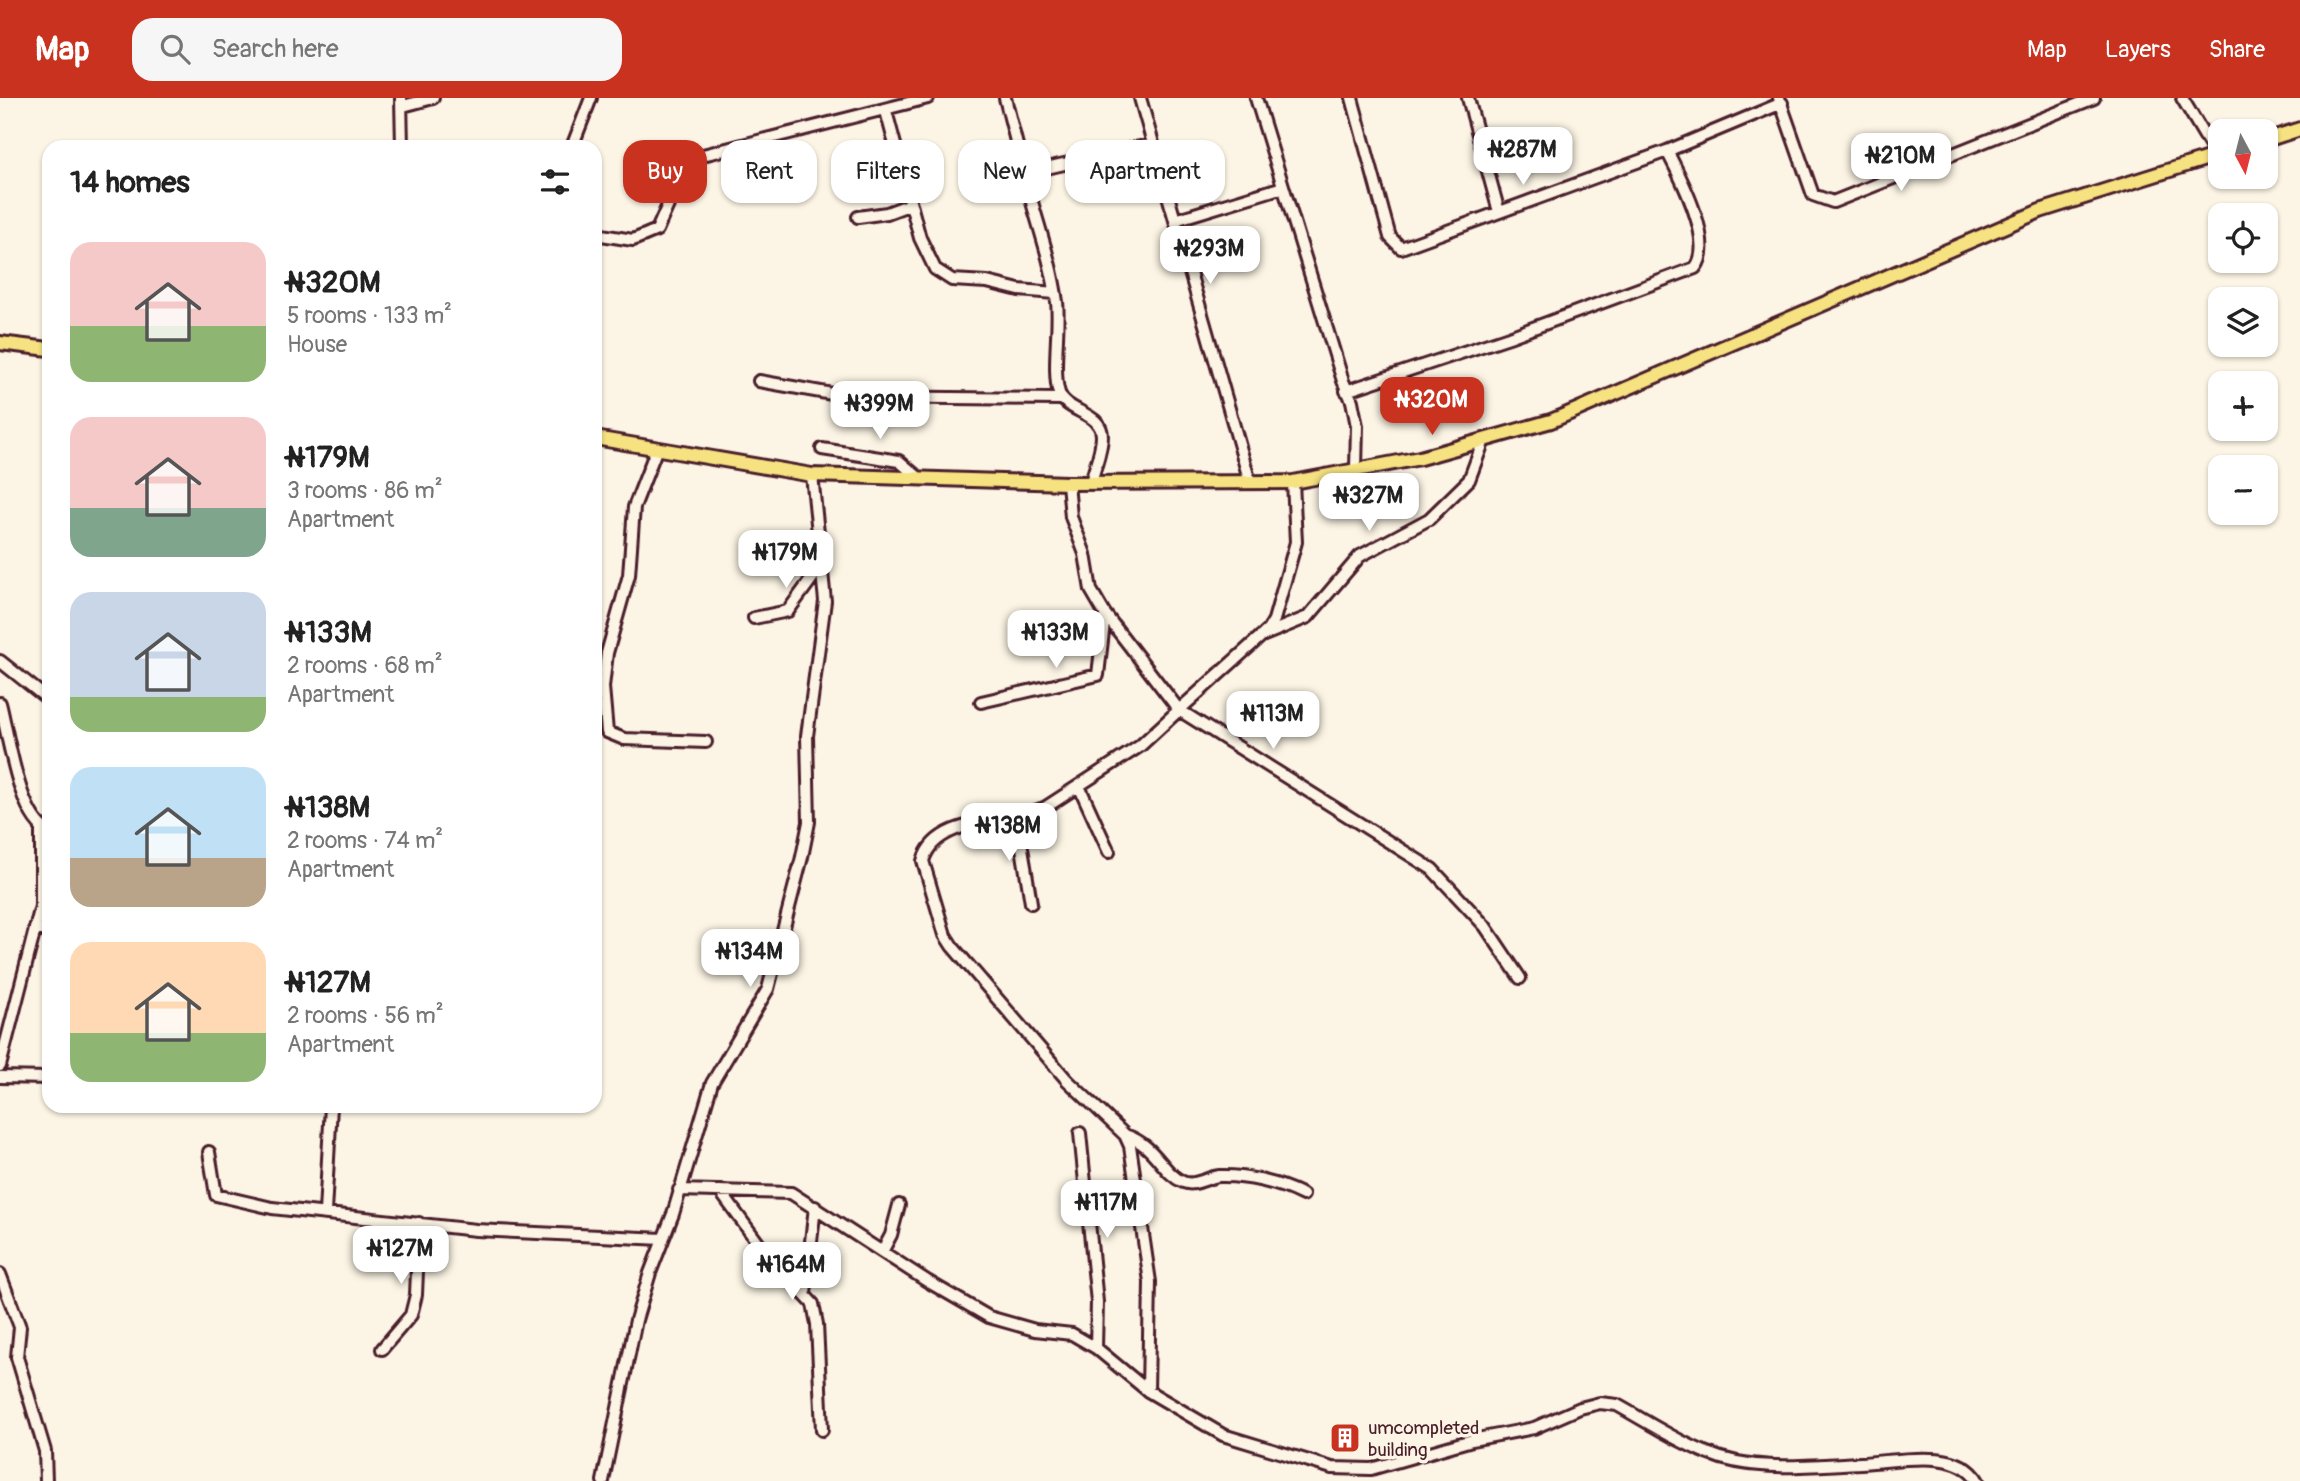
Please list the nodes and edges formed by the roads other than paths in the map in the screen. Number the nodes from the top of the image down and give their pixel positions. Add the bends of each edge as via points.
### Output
1 (433, 98) edge
2 (591, 98) edge
3 (928, 98) edge
4 (1005, 98) edge
5 (1140, 98) edge
6 (1256, 98) edge
7 (1352, 98) edge
8 (1468, 98) edge
9 (2094, 98) edge
10 (2182, 98) edge
11 (1781, 101) edge
12 (402, 102) edge
13 (886, 111) junction
14 (2300, 129) edge
15 (2278, 136) edge
16 (2208, 139) edge
17 (402, 140) edge
18 (575, 140) edge
19 (1016, 140) edge
20 (1152, 140) edge
21 (1667, 151) junction
22 (2208, 158) edge
23 (1283, 187) junction
24 (1032, 203) edge
25 (1170, 203) edge
26 (911, 204) junction
27 (1499, 212) junction
28 (858, 218) dead end
29 (1175, 220) junction
30 (602, 235) edge
31 (1055, 293) junction
32 (0, 343) edge
33 (42, 348) edge
34 (759, 382) dead end
35 (1346, 391) junction
36 (1062, 399) junction
37 (602, 439) edge
38 (1484, 440) junction
39 (657, 448) junction
40 (822, 449) dead end
41 (1356, 470) junction
42 (812, 475) junction
43 (919, 478) junction
44 (1250, 482) junction
45 (1293, 482) junction
46 (1068, 483) junction
47 (1091, 483) junction
48 (821, 566) junction
49 (1105, 614) junction
50 (754, 618) dead end
51 (1261, 636) junction
52 (0, 662) edge
53 (42, 695) edge
54 (981, 702) dead end
55 (0, 703) edge
56 (1179, 710) junction
57 (706, 742) dead end
58 (1079, 786) junction
59 (1017, 817) junction
60 (42, 826) edge
61 (1108, 852) dead end
62 (42, 895) edge
63 (1031, 903) dead end
64 (35, 929) junction
65 (42, 930) edge
66 (1520, 978) dead end
67 (0, 1066) edge
68 (0, 1077) edge
69 (42, 1078) edge
70 (331, 1113) edge
71 (1080, 1133) dead end
72 (1125, 1135) junction
73 (209, 1152) dead end
74 (680, 1190) junction
75 (720, 1191) junction
76 (1303, 1195) dead end
77 (899, 1205) dead end
78 (815, 1207) junction
79 (325, 1212) junction
80 (419, 1223) junction
81 (663, 1239) junction
82 (882, 1252) junction
83 (0, 1274) edge
84 (805, 1293) junction
85 (1096, 1348) junction
86 (382, 1349) dead end
87 (1148, 1391) junction
88 (821, 1430) dead end
89 (46, 1481) edge
90 (603, 1481) edge
91 (1978, 1481) edge

1 - 12 street
2 - 18 street
3 - 13 street
4 - 19 street
5 - 20 street
6 - 23 street
7 - 27 street via 1395,246 1409,248
8 - 27 street
9 - 11 street via 1833,202 1813,195
10 - 16 street
11 - 21 street
12 - 17 street
13 - 26 street
13 - 30 street via 699,156 687,162 657,230 634,240
14 - 15 main road
21 - 27 street
21 - 35 street via 1702,244 1695,268
22 - 38 main road via 2040,211 1551,421
23 - 29 street
23 - 35 street
24 - 31 street
25 - 29 street
26 - 28 street
26 - 31 street via 935,269 952,280
29 - 44 street
31 - 36 street via 1057,381
32 - 33 main road
34 - 36 street via 849,397
35 - 41 street via 1357,426
36 - 47 street via 1100,429
37 - 39 main road
38 - 41 main road
38 - 51 street via 1469,480 1429,519 1360,556 1308,617
39 - 42 main road
39 - 57 street via 634,507 629,575 607,653 603,687 607,732 624,739
40 - 43 street via 899,461
41 - 45 main road
42 - 43 main road
42 - 48 street
43 - 46 main road
44 - 45 main road
44 - 47 main road
45 - 51 street via 1294,555 1274,620
46 - 47 main road
46 - 49 street via 1071,517 1085,554 1088,580
48 - 50 street via 788,611
48 - 74 street via 825,601 807,736 808,822 802,857 768,989 712,1083
49 - 54 street via 1098,675
49 - 56 street
51 - 56 street
52 - 53 street
55 - 60 street via 24,799
56 - 58 street via 1140,746
56 - 66 street via 1432,869 1485,926
58 - 59 street via 1046,807
58 - 61 street
59 - 63 street
59 - 72 street via 954,830 926,850 926,875 946,935 1067,1080
62 - 64 street
64 - 65 street
64 - 67 street
68 - 69 street
70 - 79 street
71 - 85 street via 1097,1302
72 - 76 street via 1146,1144 1180,1181 1194,1183 1222,1176 1283,1185
72 - 87 street via 1150,1282
73 - 79 street via 216,1195 272,1209
74 - 75 street
74 - 81 street
75 - 78 street via 791,1193
75 - 84 street via 764,1251
77 - 82 street
78 - 82 street
78 - 84 street
79 - 80 street
80 - 81 street
80 - 86 street via 411,1315
81 - 90 street via 636,1320
82 - 85 street via 989,1317 1035,1330 1072,1334
83 - 89 street via 20,1326 17,1357 45,1451
84 - 88 street via 817,1324
85 - 87 street
87 - 91 street via 1223,1435 1332,1468 1371,1469 1534,1428 1600,1403 1617,1405 1706,1453 1736,1462 1766,1466 1932,1459 1964,1468

